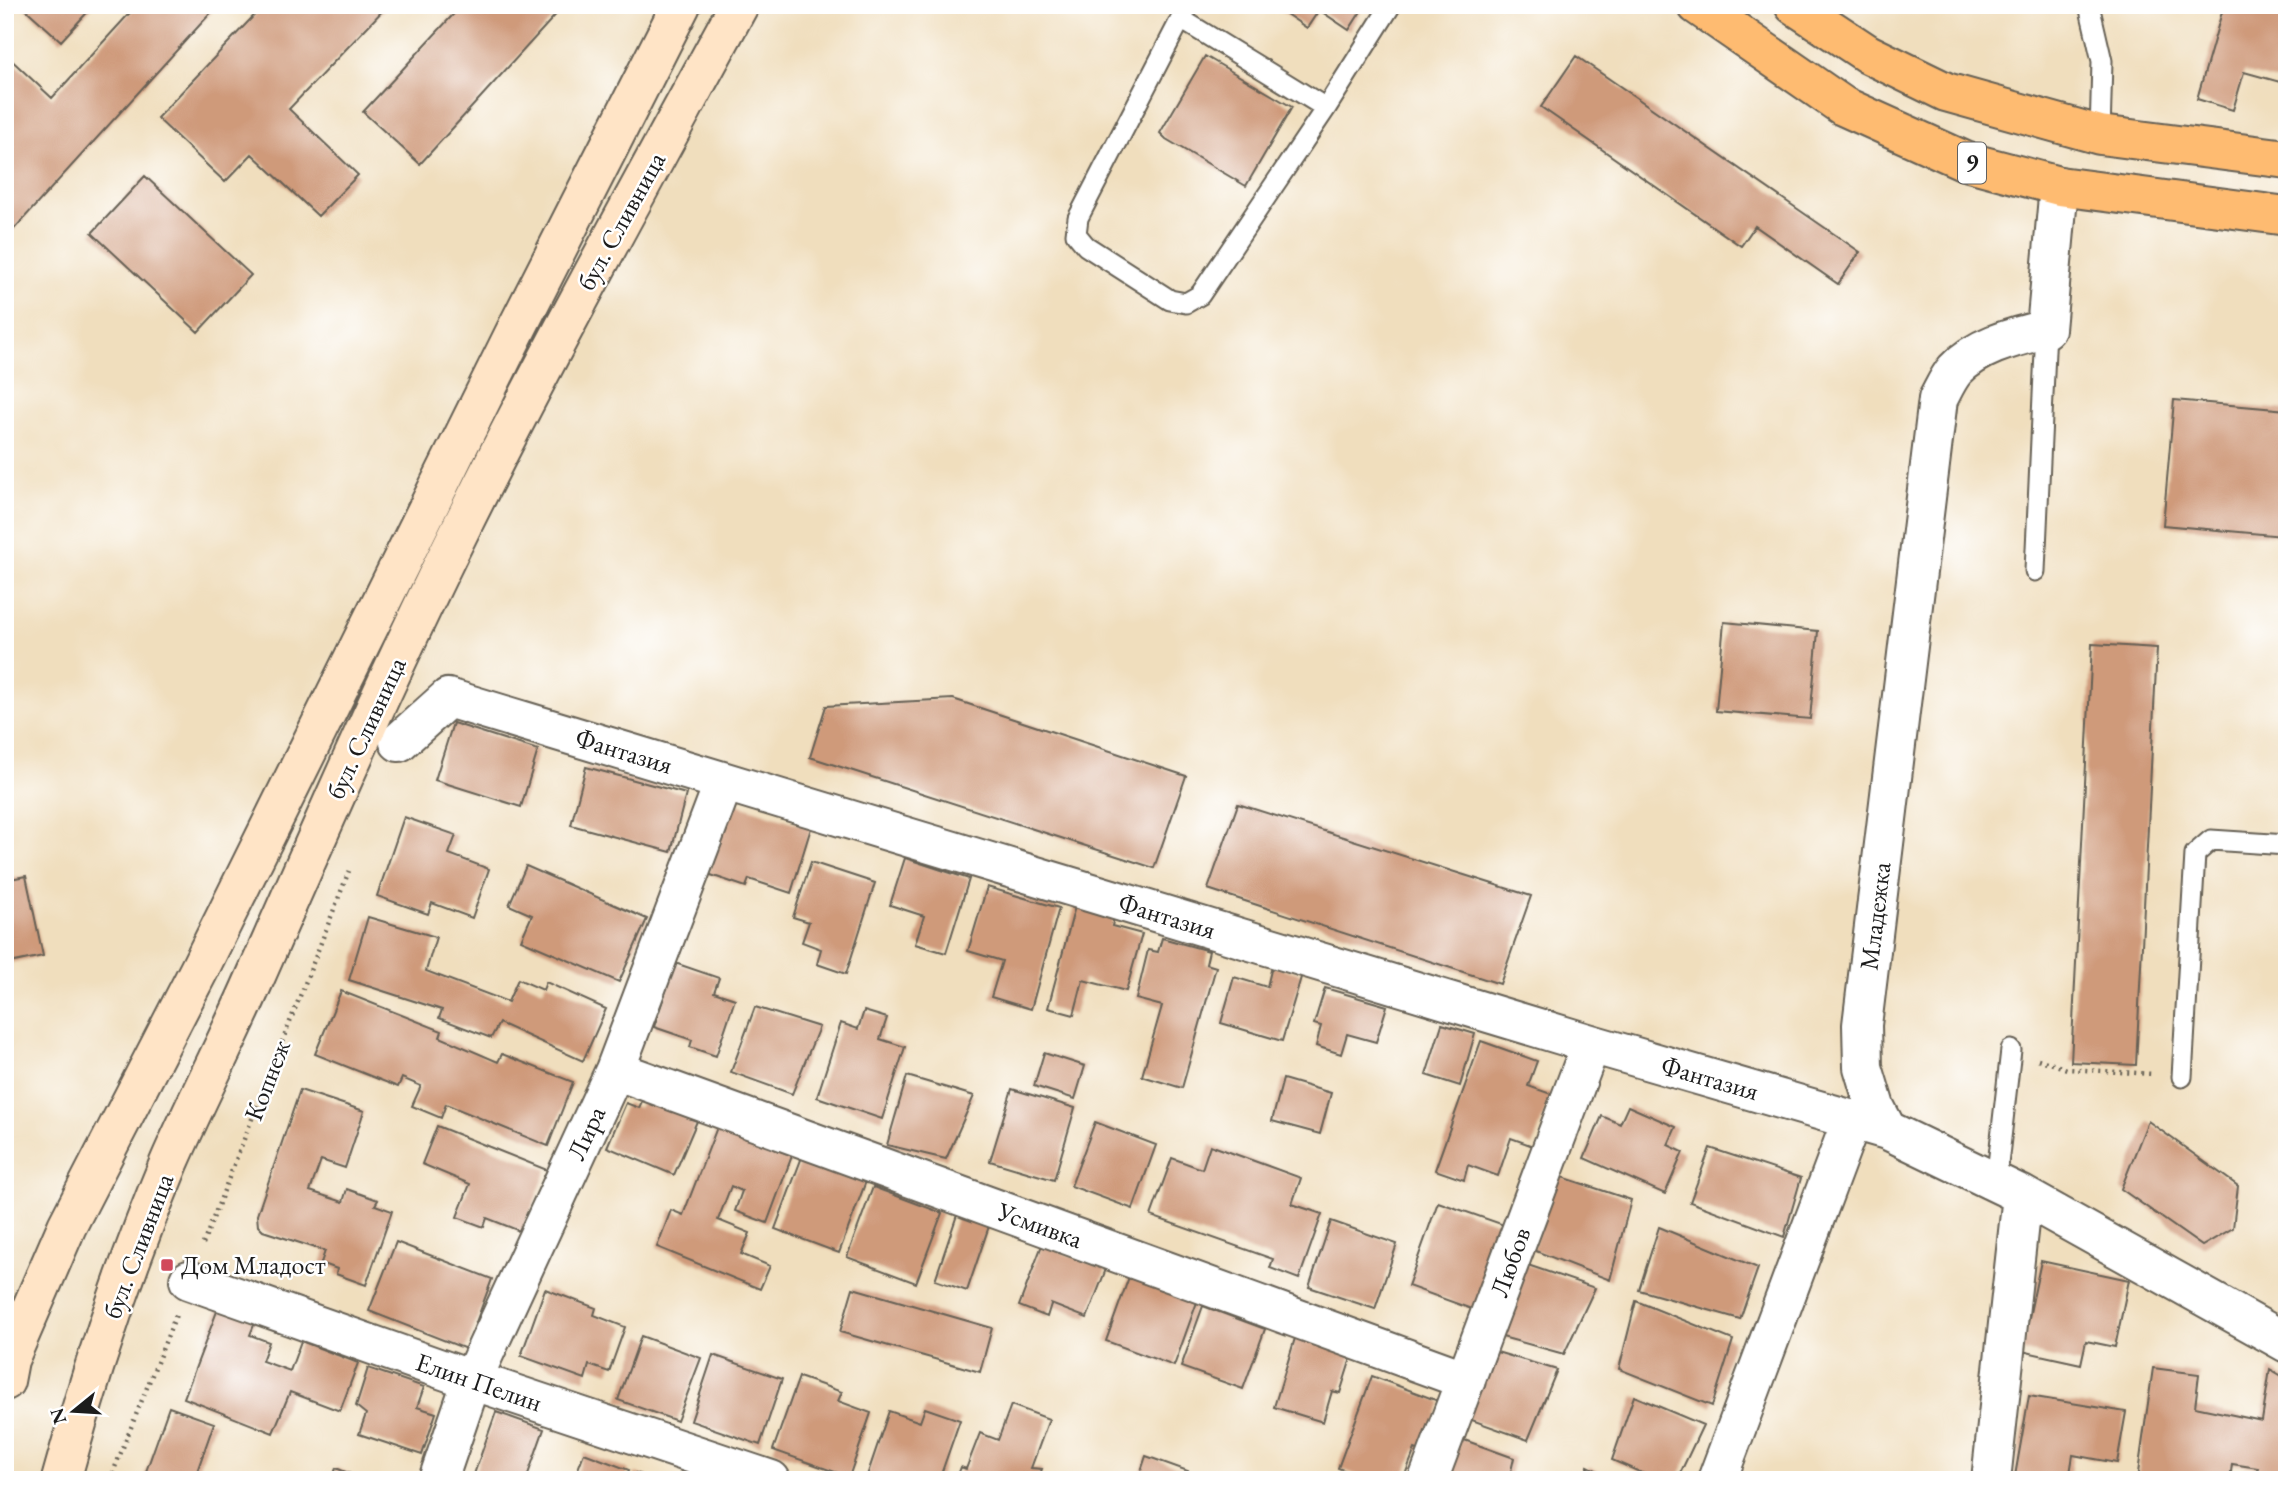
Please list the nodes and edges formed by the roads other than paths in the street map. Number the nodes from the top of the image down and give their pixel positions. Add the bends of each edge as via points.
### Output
1 (681, 5) edge
2 (739, 5) edge
3 (1391, 5) edge
4 (1697, 5) edge
5 (1794, 5) edge
6 (2089, 5) edge
7 (1185, 12) edge
8 (1326, 108) junction
9 (2100, 135) junction
10 (2286, 156) edge
11 (2059, 186) junction
12 (2287, 216) edge
13 (2046, 329) junction
14 (2035, 570) dead end
15 (399, 742) dead end
16 (724, 782) junction
17 (2287, 845) edge
18 (1591, 1044) junction
19 (2011, 1051) road end
20 (615, 1070) junction
21 (2182, 1077) road end
22 (1870, 1124) junction
23 (2009, 1188) junction
24 (189, 1280) road end
25 (2287, 1343) edge
26 (7, 1370) edge
27 (472, 1380) junction
28 (1466, 1380) junction
29 (769, 1479) edge
30 (61, 1480) edge
31 (438, 1480) edge
32 (1427, 1480) edge
33 (1717, 1480) edge
34 (1990, 1480) edge

1 - 26 main road, бул. Сливница via 67,1226
2 - 30 main road, бул. Сливница via 554,346 362,734 169,1164 110,1320
3 - 8 lane
4 - 11 main road, 9 via 1843,106 1965,161
5 - 9 main road, 9 via 1868,54 1946,92
6 - 9 lane via 2102,61
7 - 8 lane
7 - 8 lane via 1078,218 1076,234 1086,246 1170,300 1186,303 1200,295
9 - 10 main road, 9
11 - 12 main road, 9
11 - 13 street
13 - 14 lane
13 - 22 street, Младежка via 1980,351 1955,370 1938,399 1862,1025 1863,1068 1875,1107
15 - 16 street, Фантазия via 448,698
16 - 18 street, Фантазия
16 - 20 street, Лира
17 - 21 lane via 2211,840 2195,854
18 - 22 street, Фантазия
18 - 28 street, Любов
19 - 23 lane
20 - 27 street, Лира
20 - 28 street, Усмивка
22 - 23 street
22 - 33 street
23 - 25 street
23 - 34 street
24 - 27 street, Елин Пелин
27 - 29 street, Елин Пелин
27 - 31 street, Лира
28 - 32 street, Любов

